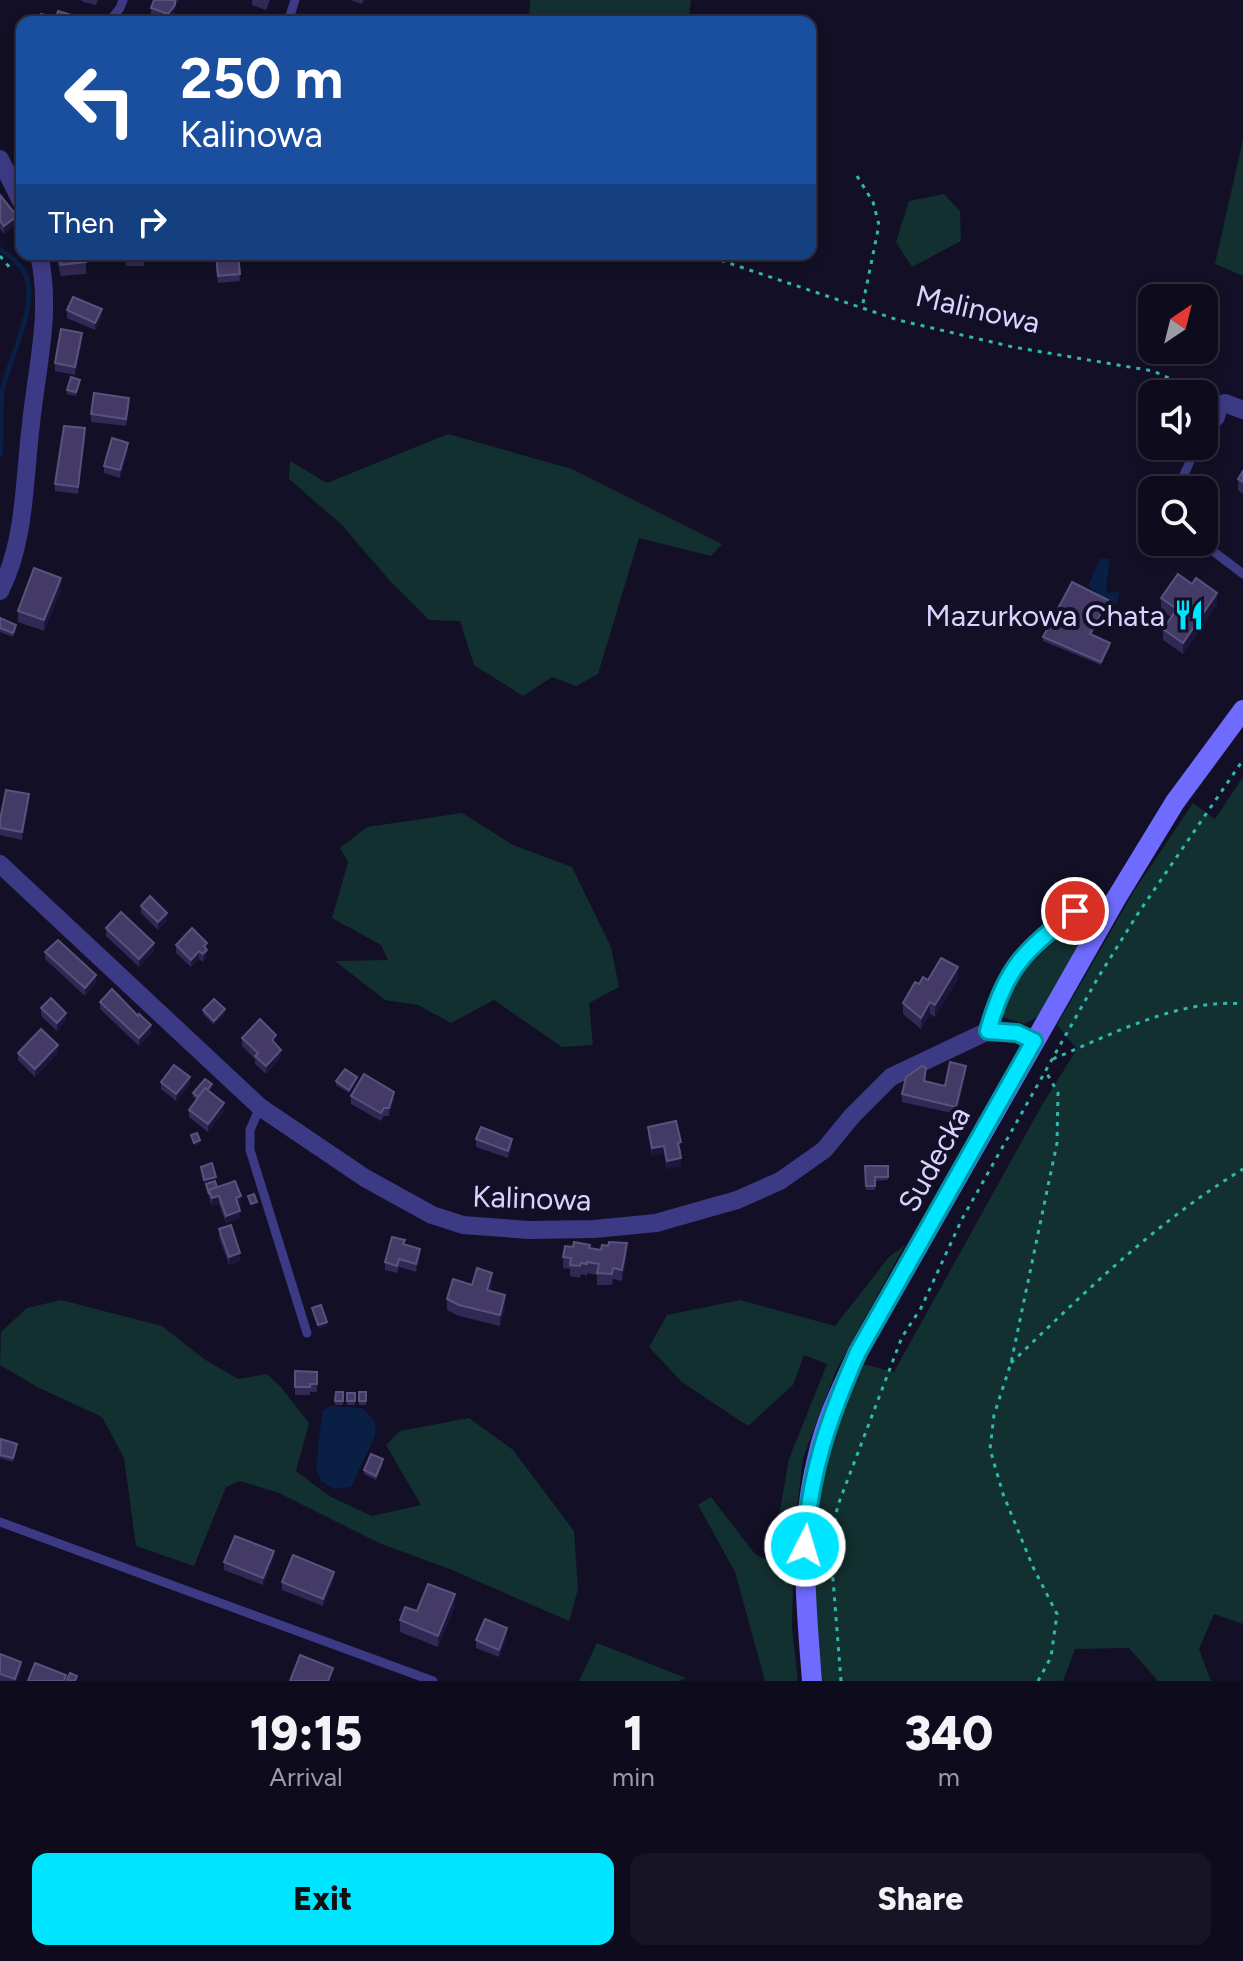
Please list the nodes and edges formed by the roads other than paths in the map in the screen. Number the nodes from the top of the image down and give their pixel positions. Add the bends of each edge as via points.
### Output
1 (0, 159) edge
2 (16, 191) edge
3 (40, 260) edge
4 (1234, 407) edge
5 (1218, 421) edge
6 (1218, 555) edge
7 (1243, 574) edge
8 (0, 591) edge
9 (1243, 710) edge
10 (0, 864) edge
11 (1117, 897) junction
12 (988, 1031) junction
13 (1034, 1041) junction
14 (260, 1107) junction
15 (307, 1333) dead end
16 (0, 1522) edge
17 (433, 1681) edge
18 (812, 1681) edge

1 - 2 street
3 - 8 street via 46,310 27,477 14,554
4 - 5 lane
6 - 7 lane
9 - 11 main road, Sudecka via 1175,802
10 - 14 street, Kalinowa
11 - 12 lane via 1075,911 1016,963 1005,979
11 - 13 main road, Sudecka
12 - 13 street via 1017,1033
12 - 14 street, Kalinowa via 891,1077 824,1150 780,1181 737,1200 656,1223 529,1230 463,1225 432,1215 365,1178
13 - 18 main road, Sudecka via 858,1352 834,1406 807,1514 803,1577
14 - 15 lane via 250,1130 250,1150
16 - 17 lane

